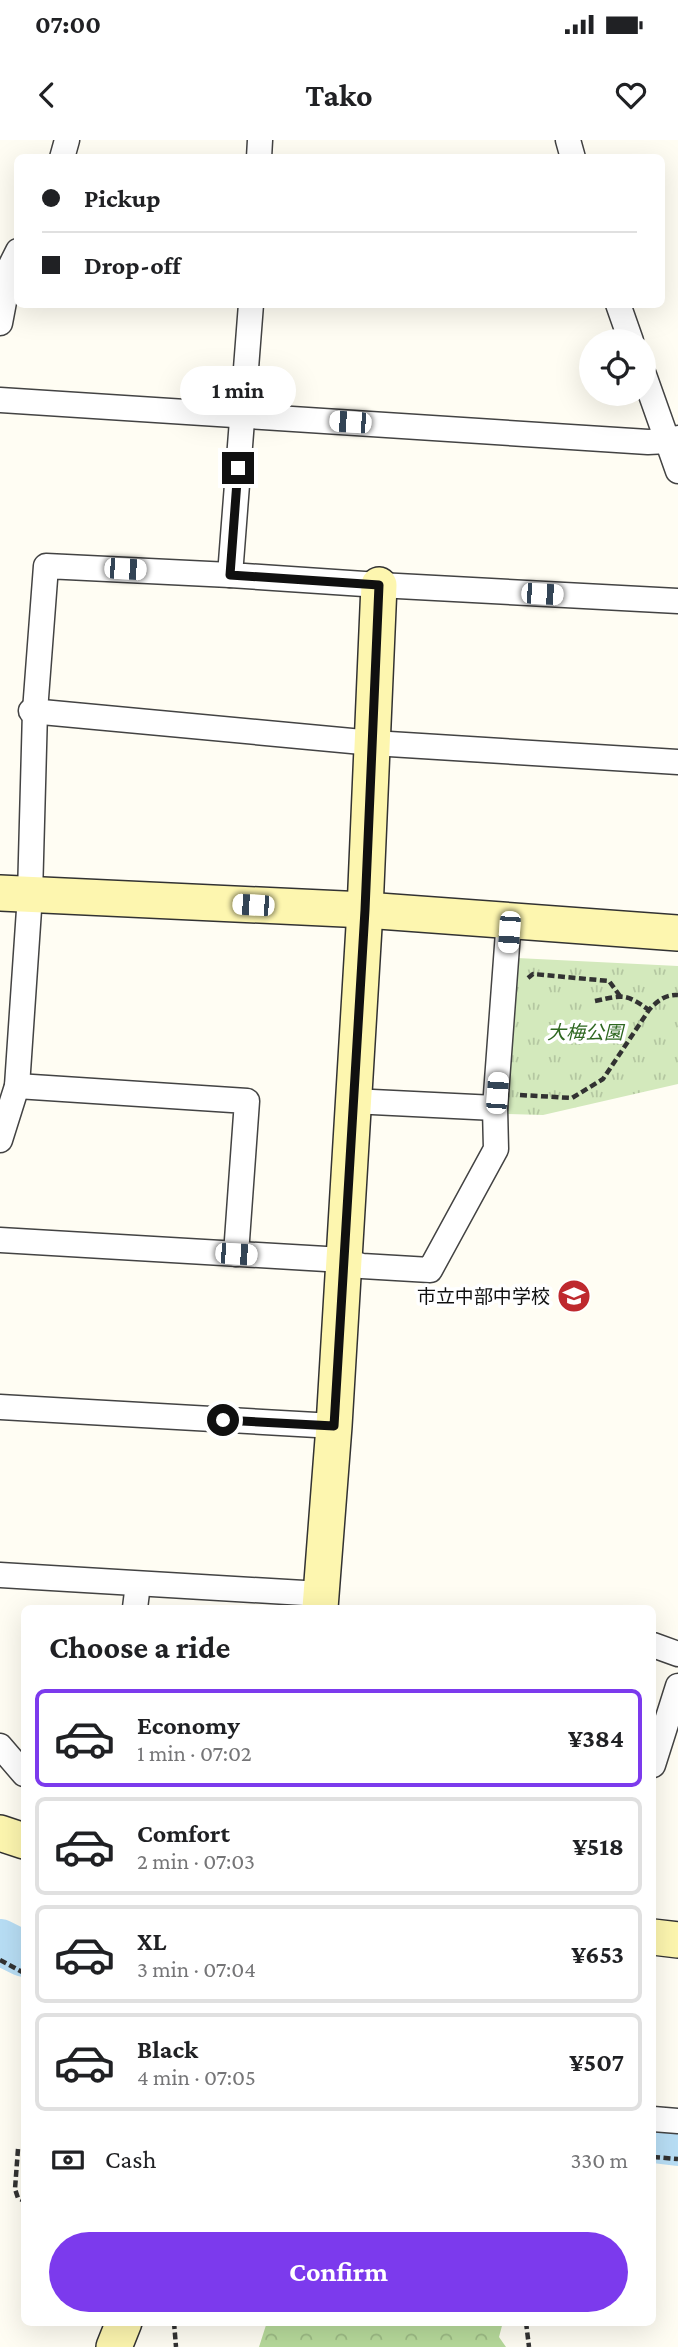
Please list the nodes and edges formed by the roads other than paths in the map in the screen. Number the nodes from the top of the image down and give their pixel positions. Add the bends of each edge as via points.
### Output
1 (14, 259) edge
2 (251, 308) edge
3 (619, 308) edge
4 (0, 323) edge
5 (627, 329) edge
6 (0, 400) edge
7 (656, 402) edge
8 (242, 414) junction
9 (673, 440) edge
10 (678, 471) edge
11 (230, 575) junction
12 (379, 585) junction
13 (678, 601) edge
14 (33, 711) junction
15 (373, 743) junction
16 (678, 762) edge
17 (15, 894) edge
18 (365, 910) junction
19 (509, 919) junction
20 (678, 933) edge
21 (17, 1086) junction
22 (352, 1101) junction
23 (495, 1108) junction
24 (0, 1140) edge
25 (0, 1240) edge
26 (236, 1254) junction
27 (343, 1260) junction
28 (0, 1407) edge
29 (334, 1426) junction
30 (0, 1575) edge
31 (138, 1584) junction
32 (321, 1601) edge
33 (135, 1605) edge
34 (656, 1647) edge
35 (678, 1654) edge
36 (678, 1686) edge
37 (0, 1746) edge
38 (656, 1756) edge
39 (21, 1770) edge
40 (0, 1833) edge
41 (21, 1840) edge
42 (656, 1937) edge
43 (678, 1940) edge
44 (656, 2119) edge
45 (678, 2121) edge
46 (122, 2326) edge
47 (114, 2347) edge

1 - 4 street
2 - 8 street
3 - 5 street
6 - 8 street
7 - 9 street
8 - 9 street via 648,442
8 - 11 street
9 - 10 street
11 - 12 street
11 - 14 street via 46,566
12 - 13 street
12 - 15 street
14 - 15 street
14 - 17 street
15 - 16 street
15 - 18 street
17 - 18 street
17 - 21 street
18 - 19 street
18 - 22 street
19 - 20 street
19 - 23 street
21 - 24 street
21 - 26 street via 247,1101
22 - 23 street
22 - 27 street
23 - 27 street via 496,1149 430,1270 362,1266
25 - 26 street
26 - 27 street
27 - 29 street
28 - 29 street
29 - 32 street
30 - 31 street
31 - 32 street
31 - 33 street
34 - 35 street
36 - 38 street
37 - 39 street
40 - 41 street
42 - 43 street
44 - 45 street
46 - 47 street

